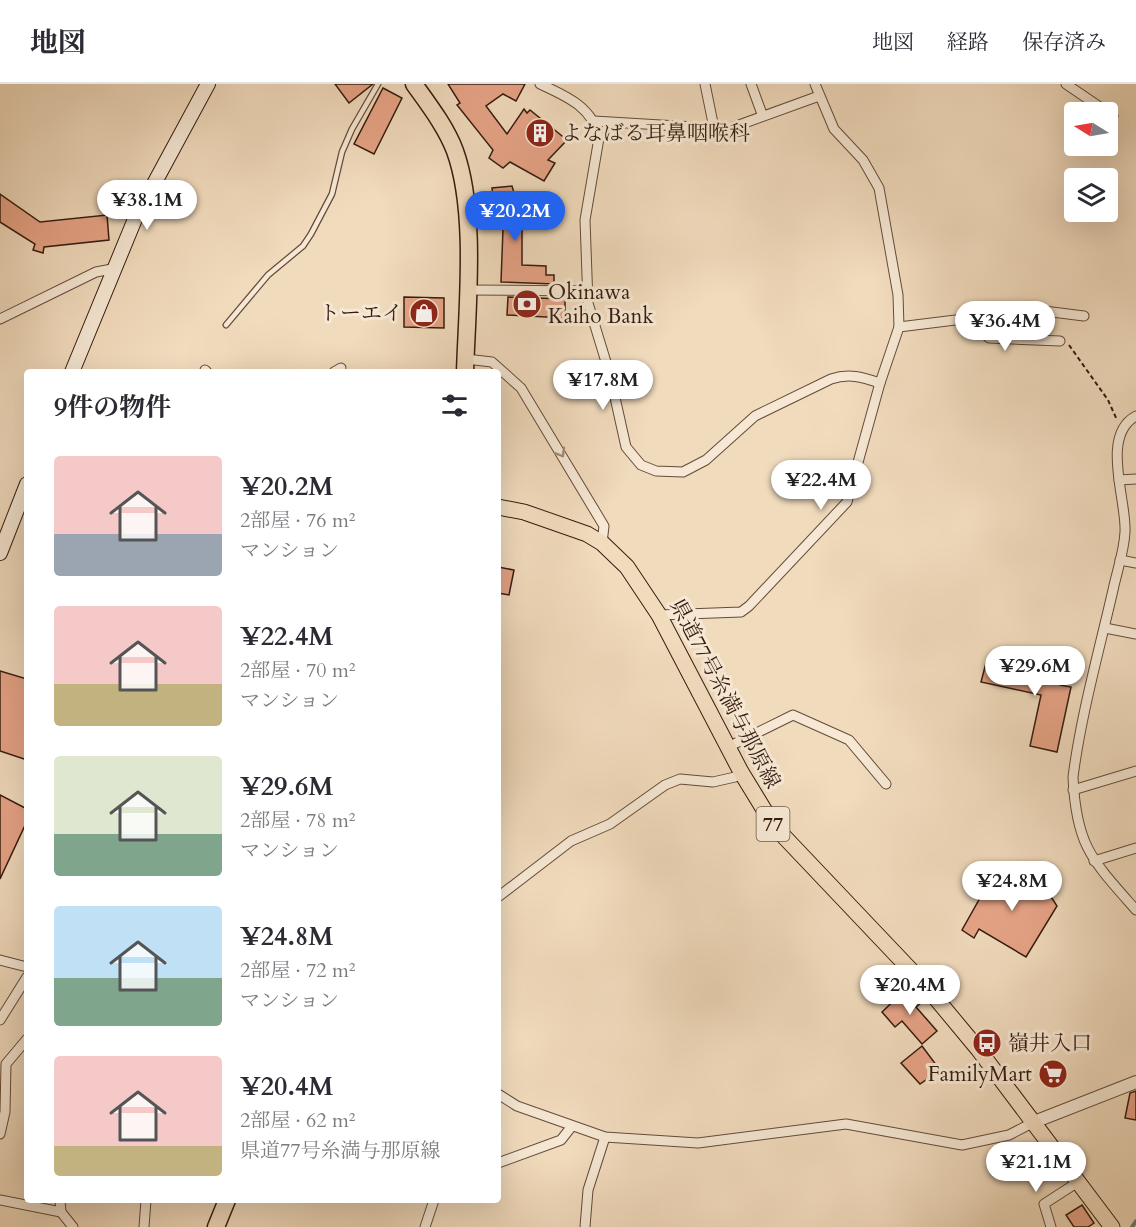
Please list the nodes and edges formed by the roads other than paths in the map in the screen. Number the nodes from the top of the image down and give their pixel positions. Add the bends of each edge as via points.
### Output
1 (208, 84) edge
2 (378, 84) edge
3 (414, 84) edge
4 (540, 84) edge
5 (705, 84) edge
6 (751, 84) edge
7 (814, 84) edge
8 (1066, 84) edge
9 (819, 96) junction
10 (1092, 102) edge
11 (762, 114) junction
12 (594, 121) junction
13 (714, 128) junction
14 (112, 269) junction
15 (467, 290) junction
16 (587, 291) junction
17 (1084, 316) dead end
18 (968, 318) junction
19 (0, 319) edge
20 (226, 325) dead end
21 (899, 327) junction
22 (1060, 341) road end
23 (465, 365) edge
24 (73, 369) edge
25 (500, 369) edge
26 (501, 370) edge
27 (880, 382) junction
28 (1136, 416) edge
29 (1136, 479) edge
30 (1119, 480) junction
31 (23, 505) edge
32 (501, 508) edge
33 (602, 543) junction
34 (0, 553) edge
35 (1120, 560) junction
36 (1136, 563) edge
37 (659, 615) junction
38 (1105, 628) junction
39 (1136, 634) edge
40 (728, 747) junction
41 (1136, 771) edge
42 (741, 772) junction
43 (886, 784) dead end
44 (1073, 790) junction
45 (1136, 848) edge
46 (1094, 861) junction
47 (501, 895) edge
48 (1136, 910) edge
49 (0, 960) edge
50 (24, 966) edge
51 (24, 981) edge
52 (0, 1020) edge
53 (24, 1043) edge
54 (1136, 1082) edge
55 (501, 1096) edge
56 (1034, 1122) junction
57 (572, 1126) junction
58 (0, 1134) edge
59 (605, 1137) junction
60 (501, 1162) edge
61 (1078, 1182) junction
62 (0, 1200) edge
63 (60, 1203) edge
64 (146, 1203) edge
65 (226, 1203) edge
66 (433, 1203) edge
67 (61, 1212) junction
68 (72, 1227) edge
69 (144, 1227) edge
70 (216, 1227) edge
71 (425, 1227) edge
72 (585, 1227) edge
73 (1052, 1227) edge
74 (1112, 1227) edge

1 - 14 main road via 158,173
2 - 20 lane via 351,129 332,194 311,234 303,246 268,275
3 - 15 highway via 442,125 462,175 468,219
4 - 12 street via 581,105
5 - 13 street
6 - 11 street
7 - 9 street
8 - 10 street
9 - 11 street
9 - 21 street via 834,129 863,160 879,188 898,295
11 - 13 street via 728,129
12 - 13 street
12 - 16 street via 599,138 585,220
14 - 19 street via 96,272
14 - 24 main road
15 - 16 street
15 - 23 highway
16 - 27 street via 626,447 641,465 656,471 671,473 691,468 706,460 755,416 831,379 856,375
17 - 18 street via 1036,310
18 - 21 street
18 - 22 street via 989,338
21 - 27 street
23 -> 25 street via 492,362
26 -> 33 street via 521,388 604,526
27 - 37 street via 850,494 837,515 741,612
28 - 30 street via 1122,431
29 - 30 street
30 - 35 street via 1125,531
31 - 34 main road
32 - 33 main road, 県道77号糸満与那原線 / 77 via 556,522
33 - 37 main road, 県道77号糸満与那原線 / 77 via 627,567
35 - 36 street
35 - 38 street
37 - 40 main road, 県道77号糸満与那原線 / 77
38 - 39 street
38 - 44 street via 1075,760
40 - 42 main road, 県道77号糸満与那原線 / 77
40 - 43 street via 793,715 849,740
41 - 44 street
42 - 47 street via 713,782 680,779 665,785 610,824 571,841
42 - 56 main road, 県道77号糸満与那原線 / 77 via 774,826 924,984
44 - 46 street via 1080,835
45 - 46 street
46 - 48 street
49 - 50 street
51 - 52 street
53 - 58 street via 6,1064 5,1112
54 - 56 street
55 - 57 street via 517,1106
56 - 59 street via 1009,1135 962,1145 846,1124 698,1143
56 - 61 main road, 県道77号糸満与那原線 / 77
57 - 59 street
57 - 60 street via 561,1140
59 - 72 street via 588,1190
61 - 73 street via 1044,1204
61 - 74 main road, 県道77号糸満与那原線 / 77
62 - 67 street
63 - 67 street
64 - 69 street
65 - 70 highway
66 - 71 street
67 - 68 street

